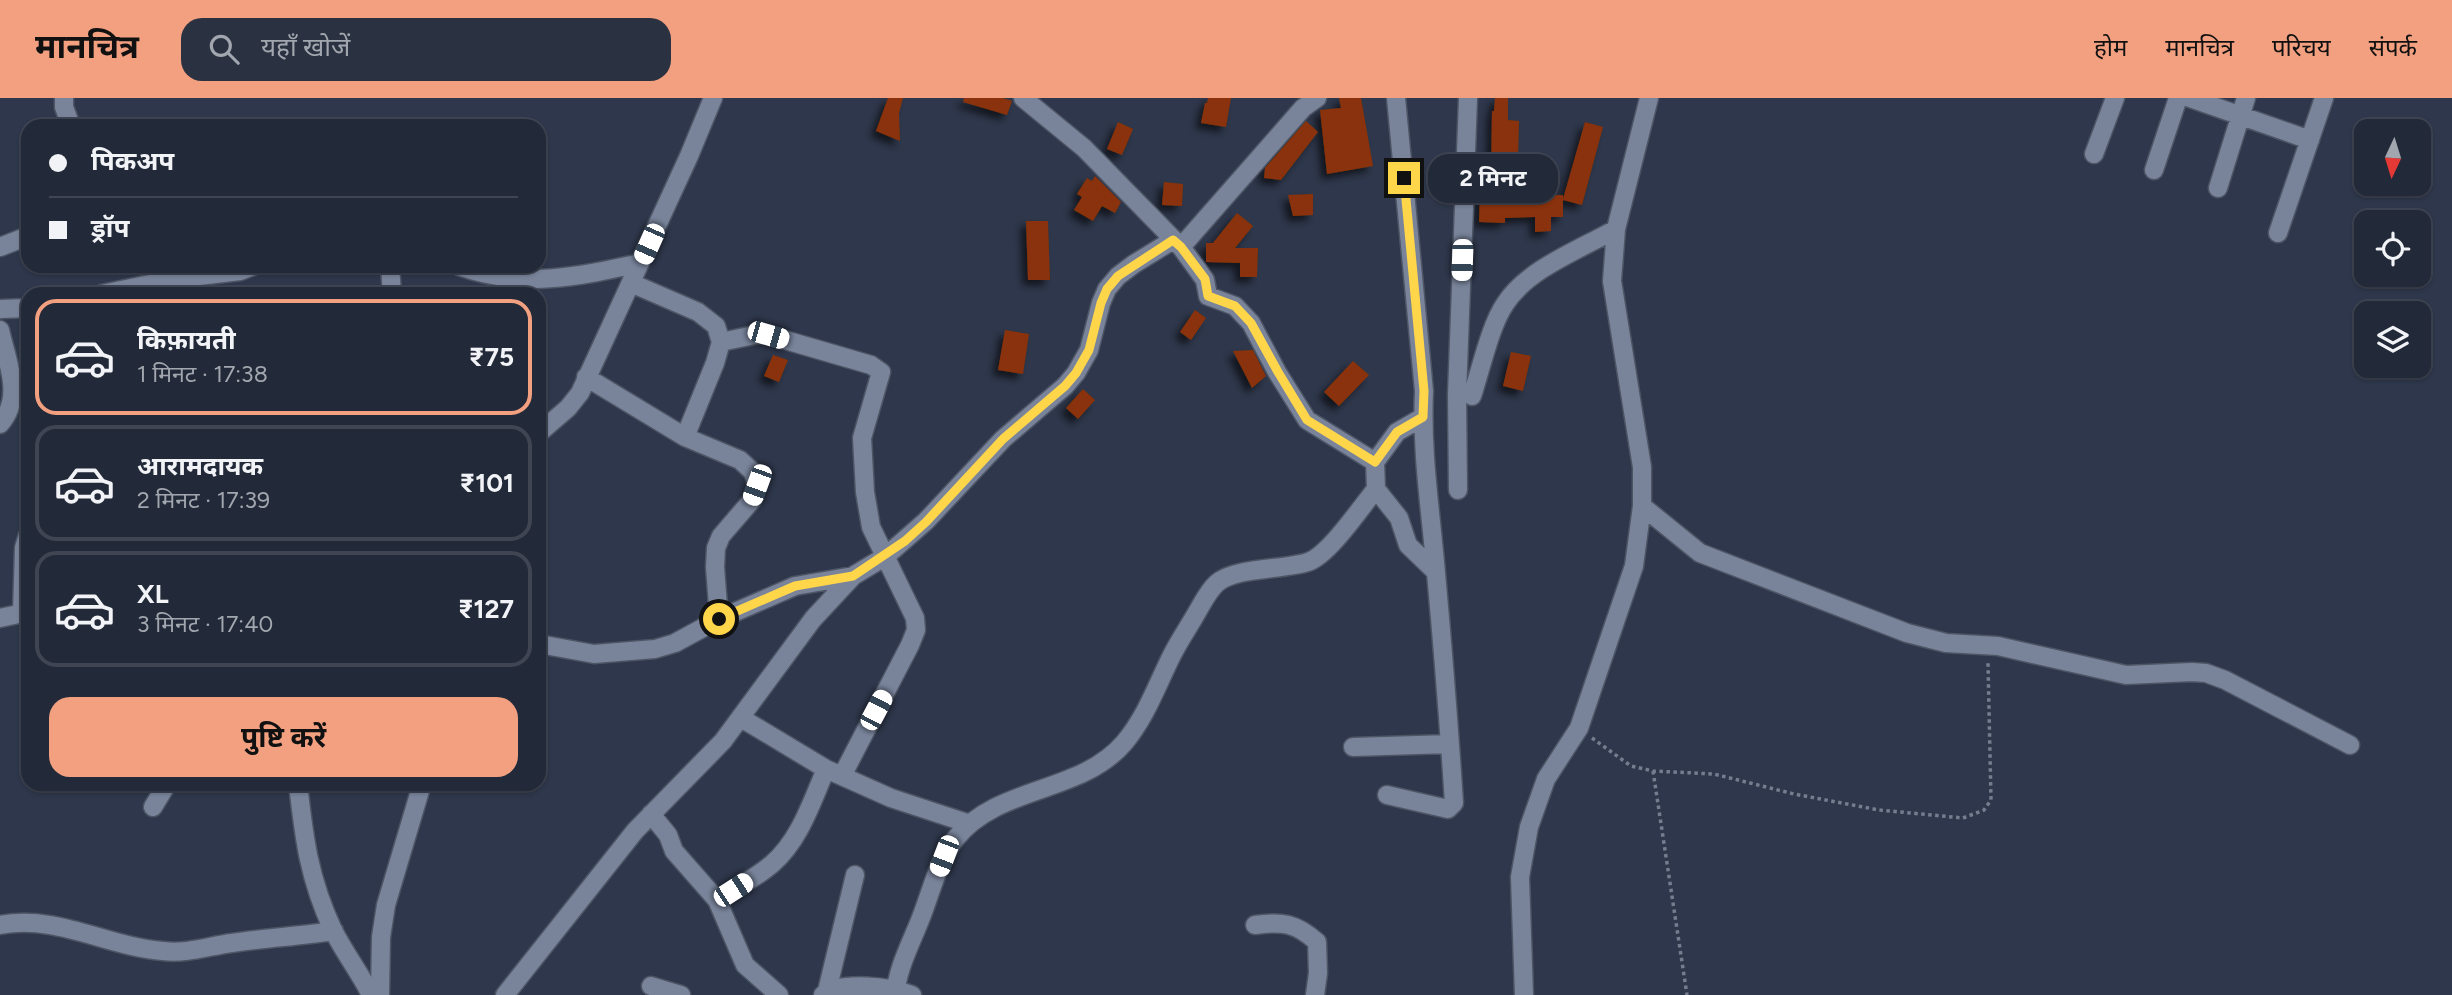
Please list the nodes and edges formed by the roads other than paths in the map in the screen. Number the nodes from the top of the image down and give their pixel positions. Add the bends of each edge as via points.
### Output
1 (64, 98) edge
2 (713, 98) edge
3 (1023, 98) edge
4 (1317, 98) edge
5 (1396, 98) edge
6 (1468, 98) edge
7 (1649, 98) edge
8 (2115, 98) edge
9 (2178, 98) edge
10 (2190, 98) edge
11 (2325, 98) edge
12 (2243, 107) edge
13 (68, 119) edge
14 (2310, 140) junction
15 (2094, 154) dead end
16 (2154, 170) dead end
17 (2218, 188) dead end
18 (1616, 229) junction
19 (2278, 233) dead end
20 (21, 239) edge
21 (1177, 244) junction
22 (0, 247) edge
23 (640, 263) junction
24 (224, 273) edge
25 (478, 273) edge
26 (631, 283) junction
27 (136, 287) edge
28 (21, 308) edge
29 (0, 309) edge
30 (0, 330) edge
31 (721, 342) junction
32 (586, 377) junction
33 (1424, 391) junction
34 (1464, 396) junction
35 (1423, 417) junction
36 (0, 424) edge
37 (546, 427) edge
38 (685, 437) junction
39 (1375, 462) junction
40 (1376, 489) junction
41 (1458, 490) dead end
42 (1642, 506) junction
43 (886, 556) junction
44 (1436, 572) junction
45 (853, 576) junction
46 (21, 614) edge
47 (0, 618) edge
48 (719, 619) junction
49 (546, 645) edge
50 (741, 719) junction
51 (1450, 744) junction
52 (2350, 745) dead end
53 (1353, 747) dead end
54 (834, 773) junction
55 (163, 791) edge
56 (299, 791) edge
57 (420, 791) edge
58 (1387, 795) dead end
59 (153, 807) dead end
60 (651, 814) junction
61 (970, 824) junction
62 (855, 875) dead end
63 (717, 900) junction
64 (0, 925) edge
65 (1255, 925) dead end
66 (334, 932) junction
67 (651, 986) dead end
68 (825, 993) edge
69 (901, 993) edge
70 (371, 995) edge
71 (380, 995) edge
72 (505, 995) edge
73 (681, 995) edge
74 (779, 995) edge
75 (1315, 995) edge
76 (1524, 995) edge

1 - 13 street
2 - 23 street
3 - 21 street via 1084,148
4 - 21 street
5 - 33 street
6 - 34 street
7 - 18 street
8 - 15 street
9 - 16 street
10 - 12 street
11 - 14 street
12 - 14 street
12 - 17 street
14 - 19 street
18 - 34 street via 1534,275 1511,295
18 - 42 street via 1612,281 1642,467
20 - 22 street
21 - 39 street via 1205,279 1208,296 1235,306 1251,323 1307,420
21 - 43 street via 1118,276 1107,289 1089,350 1076,373
23 - 25 street via 541,280
23 - 26 street
24 - 27 street
26 - 31 street via 698,312 716,326
26 - 32 street
28 - 29 street
30 - 36 street via 13,402
31 - 38 street
31 - 43 street via 768,335 871,365 881,372 862,438 871,527
32 - 37 street via 568,408
32 - 38 street
33 - 34 street
33 - 35 street
34 - 41 street
35 - 39 street via 1397,432
35 - 44 street
38 - 48 street via 740,460 753,472 757,485 752,500 720,536 716,548
39 - 40 street
40 - 44 street via 1399,518 1408,545
40 - 61 street via 1325,552 1310,562 1243,572 1217,583 1173,654 1148,708 1115,754 1089,772 1013,800
42 - 52 street via 1699,553 1907,633 2126,675 2206,673
42 - 76 street via 1634,566 1579,728 1546,779 1529,827 1520,877
43 - 45 street
43 - 54 street via 915,618 916,630
44 - 51 street
45 - 48 street via 795,586
45 - 50 street via 800,634
46 - 47 street
48 - 49 street via 655,649 594,654
50 - 54 street
50 - 60 street
51 - 53 street
51 - 58 street via 1454,803 1448,809
54 - 61 street
54 - 63 street via 783,852
55 - 59 street
56 - 66 street via 306,855
57 - 71 street via 386,905
60 - 63 street via 674,851
60 - 72 street
61 - 69 street via 944,856
62 - 68 street
63 - 74 street via 745,965
64 - 66 street via 53,925 165,952
65 - 75 street via 1277,922 1303,930 1317,942
66 - 70 street
67 - 73 street
68 - 69 street via 853,986

